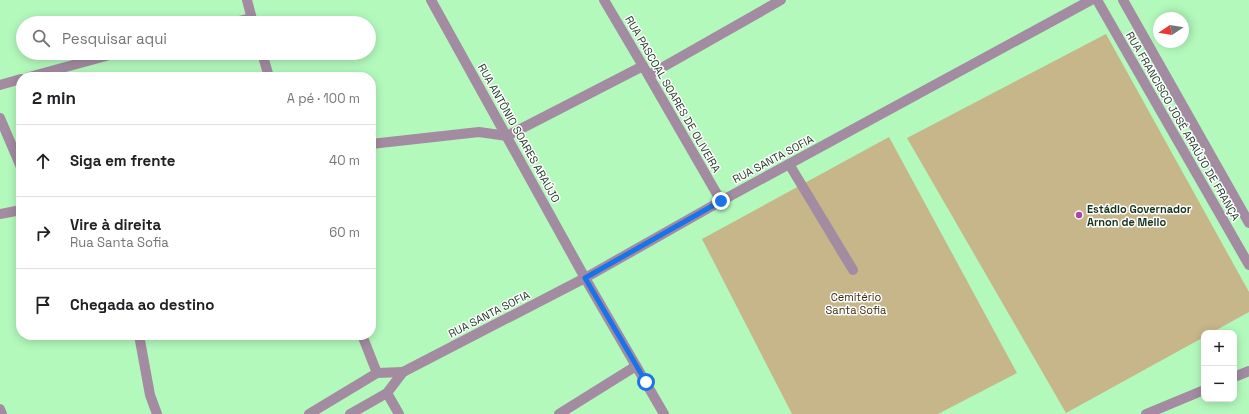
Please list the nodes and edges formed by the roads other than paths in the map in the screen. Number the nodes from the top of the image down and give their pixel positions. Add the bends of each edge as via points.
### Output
1 (246, 0) edge
2 (431, 0) edge
3 (604, 0) edge
4 (781, 0) edge
5 (1091, 0) edge
6 (1097, 0) edge
7 (1123, 0) edge
8 (251, 16) edge
9 (91, 60) edge
10 (264, 60) edge
11 (643, 66) junction
12 (47, 72) edge
13 (268, 72) edge
14 (649, 75) junction
15 (16, 80) edge
16 (0, 85) edge
17 (0, 118) edge
18 (507, 136) junction
19 (376, 143) edge
20 (16, 155) edge
21 (789, 164) junction
22 (721, 201) junction
23 (16, 211) edge
24 (0, 214) edge
25 (1249, 223) edge
26 (1249, 265) edge
27 (853, 270) dead end
28 (585, 278) junction
29 (140, 340) edge
30 (364, 340) edge
31 (636, 366) junction
32 (1249, 371) edge
33 (403, 372) junction
34 (377, 373) junction
35 (1237, 376) edge
36 (1201, 391) edge
37 (386, 393) junction
38 (0, 409) edge
39 (2, 414) edge
40 (157, 414) edge
41 (309, 414) edge
42 (350, 414) edge
43 (399, 414) edge
44 (559, 414) edge
45 (664, 414) edge
46 (1146, 414) edge

1 - 8 street
2 - 18 street, RUA ANTÔNIO SOARES ARAÚJO
3 - 11 street, RUA PASCOAL SOARES DE OLIVEIRA
4 - 14 street
5 - 21 street, RUA SANTA SOFIA
6 - 26 street, RUA FRANCISCO JOSÉ ARAÚJO DE FRANÇA
7 - 25 street, RUA FRANCISCO JOSÉ ARAÚJO DE FRANÇA
9 - 12 street
10 - 13 street
11 - 14 street, RUA PASCOAL SOARES DE OLIVEIRA
11 - 18 street
14 - 22 street, RUA PASCOAL SOARES DE OLIVEIRA
15 - 16 street
17 - 20 street
18 - 19 street via 479,132
18 - 28 street, RUA ANTÔNIO SOARES ARAÚJO
21 - 22 street, RUA SANTA SOFIA
21 - 27 street
22 - 28 street, RUA SANTA SOFIA
23 - 24 street
28 - 31 street, RUA ANTÔNIO SOARES ARAÚJO
28 - 33 street, RUA SANTA SOFIA
29 - 40 street via 150,395
30 - 34 street
31 - 44 street
31 - 45 street, RUA ANTÔNIO SOARES ARAÚJO
32 - 35 street
33 - 34 street, RUA SANTA SOFIA
33 - 37 street, RUA SANTA SOFIA
34 - 41 street, RUA SANTA SOFIA
36 - 46 street
37 - 42 street, RUA SANTA SOFIA
37 - 43 street
38 - 39 street

